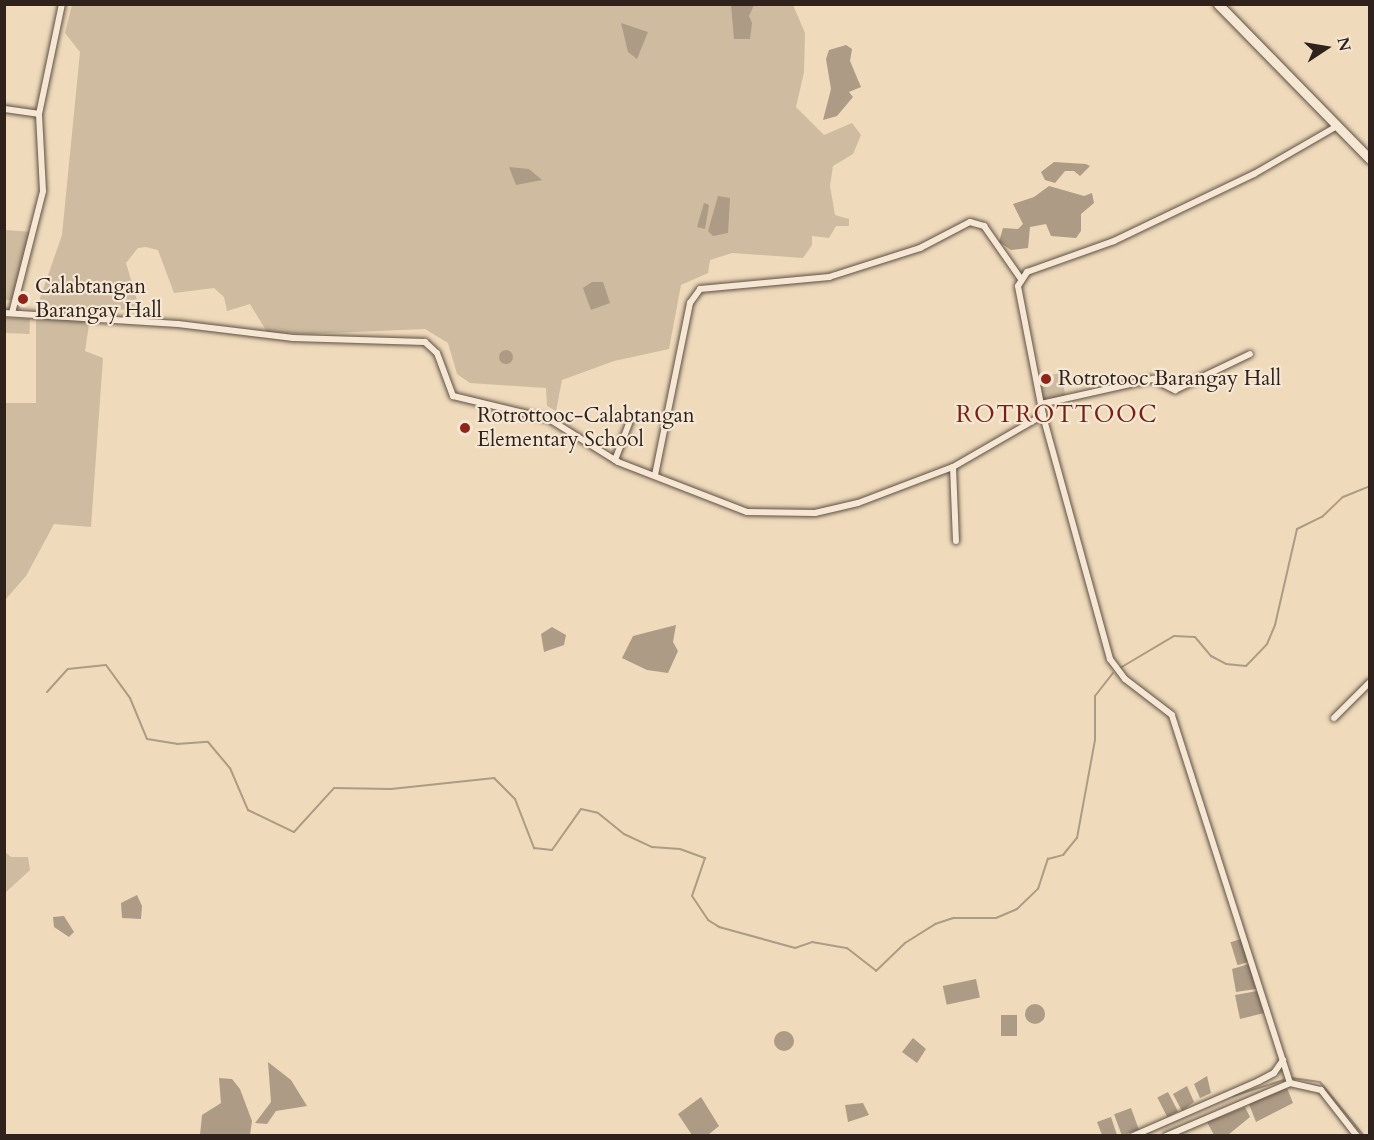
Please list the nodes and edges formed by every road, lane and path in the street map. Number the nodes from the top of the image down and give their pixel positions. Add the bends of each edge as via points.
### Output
1 (62, 4) edge
2 (1218, 4) edge
3 (4, 109) edge
4 (39, 114) junction
5 (1337, 126) junction
6 (1370, 159) edge
7 (1021, 279) junction
8 (8, 313) edge
9 (1250, 354) dead end
10 (1041, 404) junction
11 (1043, 415) junction
12 (630, 420) dead end
13 (615, 460) junction
14 (953, 467) junction
15 (655, 475) junction
16 (956, 541) dead end
17 (1370, 682) edge
18 (1334, 718) dead end
19 (1283, 1059) junction
20 (1290, 1083) junction
21 (1133, 1136) edge
22 (1166, 1136) edge
23 (1357, 1136) edge

1 - 4 street
2 - 5 main road
3 - 4 street
4 - 8 street via 45,183
5 - 6 main road
5 - 7 street via 1211,195 1114,242 1027,272
7 - 10 street via 1018,286
7 - 15 street via 984,226 970,222 920,248 829,277 700,289 690,303
8 - 13 street via 178,324 293,338 425,342 437,352 453,396 549,419
9 - 10 street via 1175,390 1153,379
10 - 11 street
11 - 14 street
11 - 19 street via 1110,659 1125,679 1172,715
12 - 13 street
13 - 15 street
14 - 15 street via 858,503 815,513 747,512
14 - 16 street
17 - 18 street
19 - 20 street
19 - 21 street via 1274,1073 1260,1081
20 - 22 street
20 - 23 street via 1321,1090

